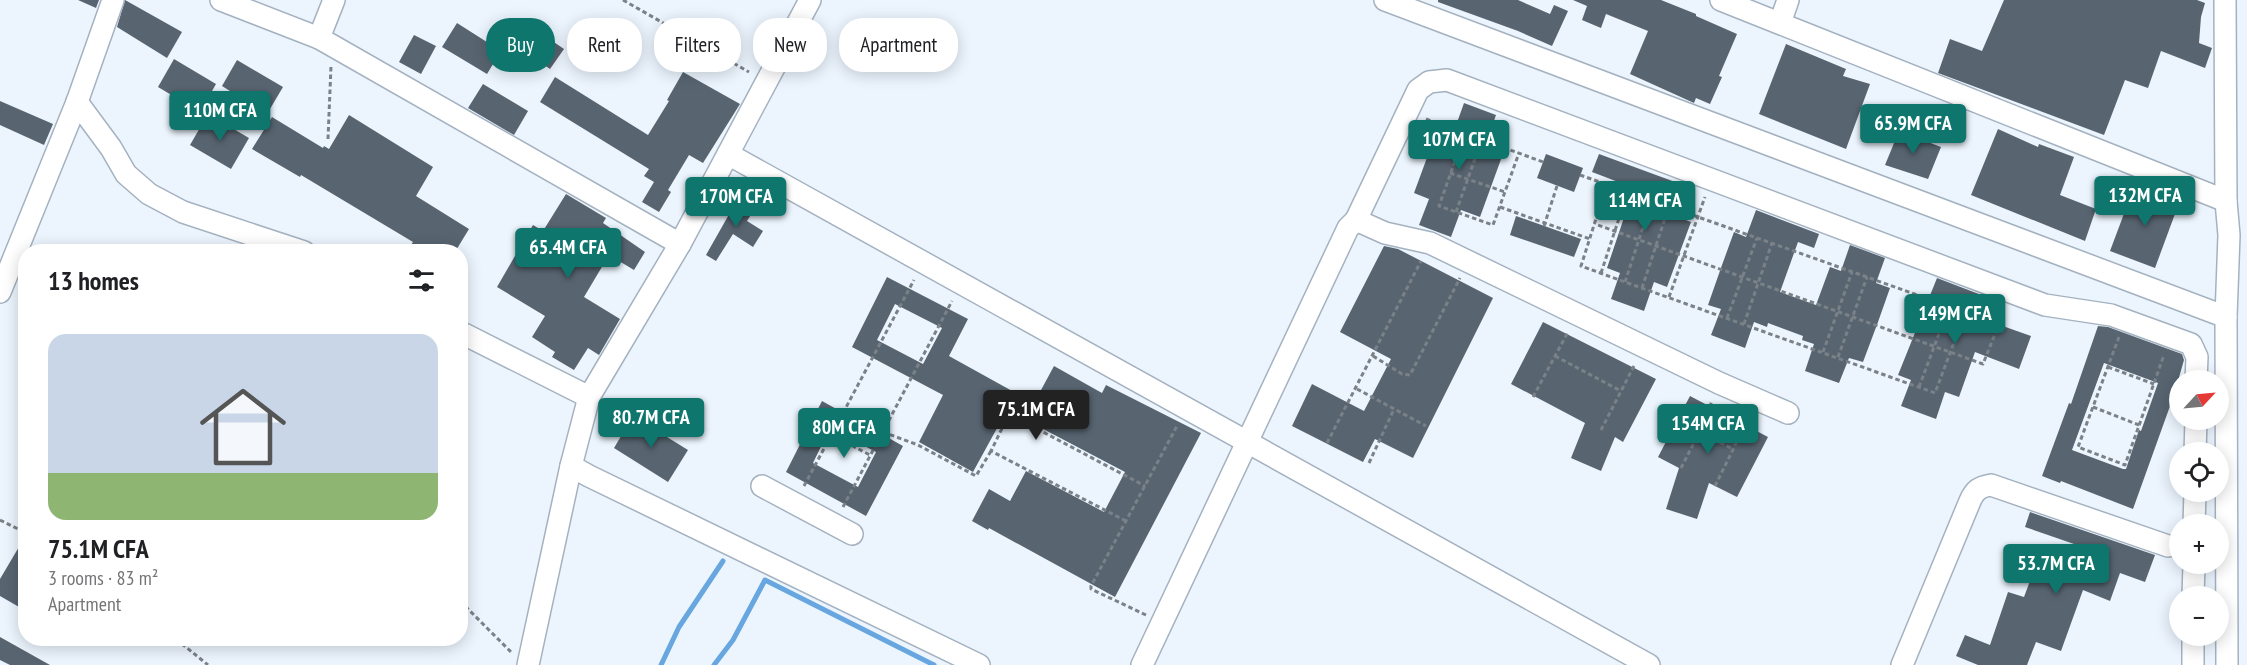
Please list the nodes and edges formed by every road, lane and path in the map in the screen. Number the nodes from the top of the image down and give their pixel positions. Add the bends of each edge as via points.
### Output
1 (113, 0) edge
2 (221, 0) edge
3 (334, 0) edge
4 (623, 0) edge
5 (810, 0) edge
6 (1385, 0) edge
7 (1721, 0) edge
8 (1788, 0) edge
9 (2225, 0) edge
10 (1780, 23) junction
11 (325, 42) junction
12 (766, 82) junction
13 (77, 102) junction
14 (1407, 112) junction
15 (1465, 133) junction
16 (328, 139) dead end
17 (1482, 139) junction
18 (1519, 153) junction
19 (728, 154) junction
20 (1543, 162) dead end
21 (1450, 174) junction
22 (1580, 175) dead end
23 (1712, 178) junction
24 (1468, 180) junction
25 (1607, 184) junction
26 (1557, 186) dead end
27 (1628, 191) junction
28 (1505, 192) junction
29 (1653, 200) junction
30 (2226, 201) junction
31 (1670, 206) junction
32 (1500, 207) junction
33 (1456, 212) junction
34 (1698, 217) junction
35 (1356, 220) junction
36 (1544, 224) junction
37 (1594, 224) junction
38 (1615, 231) junction
39 (2238, 235) edge
40 (1757, 238) junction
41 (1590, 239) junction
42 (1639, 240) junction
43 (1430, 243) junction
44 (1772, 243) junction
45 (19, 244) edge
46 (280, 244) edge
47 (681, 244) junction
48 (1656, 246) junction
49 (18, 248) edge
50 (1684, 256) junction
51 (1468, 261) junction
52 (923, 262) junction
53 (1852, 272) junction
54 (1601, 273) junction
55 (1867, 277) junction
56 (1742, 278) junction
57 (1625, 282) junction
58 (961, 283) junction
59 (1758, 283) junction
60 (1642, 288) junction
61 (0, 292) edge
62 (1668, 297) junction
63 (1949, 306) junction
64 (1837, 312) junction
65 (1965, 312) junction
66 (1577, 314) junction
67 (1853, 317) junction
68 (2226, 317) junction
69 (1727, 318) junction
70 (2125, 320) junction
71 (1744, 324) junction
72 (468, 336) edge
73 (2171, 337) junction
74 (1643, 346) junction
75 (1934, 347) junction
76 (1822, 352) junction
77 (1950, 352) junction
78 (1374, 356) junction
79 (1555, 356) junction
80 (1838, 358) junction
81 (2108, 368) junction
82 (2196, 370) edge
83 (1719, 383) junction
84 (2154, 384) junction
85 (1919, 387) junction
86 (1357, 389) junction
87 (1621, 391) junction
88 (589, 397) junction
89 (1533, 397) dead end
90 (1757, 399) junction
91 (2093, 407) junction
92 (1186, 408) junction
93 (1394, 409) junction
94 (1788, 413) dead end
95 (2139, 425) junction
96 (1426, 426) dead end
97 (1601, 430) dead end
98 (1700, 431) junction
99 (882, 432) junction
100 (832, 435) junction
101 (1247, 442) junction
102 (1327, 443) dead end
103 (1733, 449) junction
104 (991, 451) junction
105 (870, 455) junction
106 (1368, 463) dead end
107 (571, 466) junction
108 (1681, 468) dead end
109 (762, 486) dead end
110 (1145, 486) junction
111 (1715, 486) dead end
112 (795, 503) junction
113 (0, 520) edge
114 (1126, 521) junction
115 (18, 529) edge
116 (843, 529) joint
117 (2168, 546) dead end
118 (468, 609) edge
119 (1162, 622) junction
120 (185, 646) edge
121 (2193, 646) edge
122 (522, 661) edge
123 (208, 665) edge
124 (979, 665) edge
125 (1142, 665) edge
126 (1649, 665) edge
127 (1902, 665) edge
128 (2193, 665) edge
129 (2227, 665) edge

1 - 13 street
2 - 11 street
3 - 11 street
4 - 12 path
5 - 12 street
6 - 68 street
7 - 10 street
8 - 10 street
9 - 30 street
10 - 30 street
11 - 16 path
11 - 47 street
12 - 19 street
13 - 45 street
13 - 46 street via 126,174 149,194 183,212
14 - 15 path
14 - 23 street via 1418,90 1429,82 1447,80
14 - 35 street
15 - 17 path
15 - 21 path
17 - 18 path
17 - 24 path
18 - 20 path
18 - 28 path
19 - 47 street
19 - 52 street
21 - 24 path
21 - 33 path via 1438,205
22 - 25 path
23 - 34 path
23 - 70 street via 2045,305
24 - 28 path
24 - 33 path
25 - 27 path
25 - 37 path
26 - 36 path
27 - 29 path
27 - 38 path
28 - 32 path
29 - 31 path
29 - 42 path
30 - 39 street
31 - 34 path
31 - 48 path
32 - 33 path via 1493,225
32 - 36 path
34 - 40 path
34 - 50 path
35 - 43 street via 1385,233
35 - 101 street via 1348,228
36 - 41 path
37 - 38 path
37 - 41 path
38 - 42 path
38 - 54 path
39 - 68 street
40 - 44 path
40 - 56 path
41 - 54 path via 1581,266
42 - 48 path
42 - 57 path
43 - 51 street
43 - 78 path
44 - 53 path
44 - 59 path
47 - 88 street
48 - 50 path
48 - 60 path
49 - 61 street
50 - 56 path
50 - 62 path
51 - 66 street
51 - 78 path via 1410,375
52 - 58 street
52 - 100 path
53 - 55 path
53 - 64 path
54 - 57 path
55 - 63 path
55 - 67 path
56 - 59 path
56 - 69 path
57 - 60 path
58 - 92 street
58 - 99 path
59 - 64 path
59 - 71 path
60 - 62 path
62 - 69 path
63 - 65 path
63 - 75 path
64 - 67 path
64 - 76 path
65 - 77 path
65 - 77 path via 1999,324 1983,364
66 - 74 street
66 - 79 path
67 - 75 path
67 - 80 path
68 - 129 street
69 - 71 path
70 - 73 street
70 - 81 path
71 - 76 path
72 - 88 street
73 - 82 street via 2195,349
73 - 84 path
74 - 83 street
74 - 87 path
75 - 77 path
75 - 85 path
76 - 80 path
77 - 85 path via 1935,393
78 - 86 path
79 - 87 path
79 - 89 path
80 - 85 path
81 - 84 path
81 - 91 path
83 - 90 street
83 - 98 path
84 - 95 path
86 - 93 path
86 - 102 path
87 - 97 path
88 - 107 street
90 - 94 street
90 - 103 path
91 - 95 path
91 - 95 path via 2078,447 2125,465
92 - 101 street
92 - 110 path
93 - 96 path
93 - 106 path
98 - 103 path
98 - 108 path
99 - 104 path via 918,445 975,476
99 - 105 path
100 - 105 path
100 - 112 path
101 - 119 street
101 - 126 street
103 - 111 path
104 - 110 path via 1010,414
104 - 114 path
105 - 116 path
107 - 122 street
107 - 124 street
109 - 112 street
110 - 114 path
112 - 116 street
113 - 115 path
114 - 119 path via 1091,588
117 - 127 street via 1991,485 1975,490 1967,496
118 - 122 path
119 - 125 street
120 - 123 path
121 - 128 street

